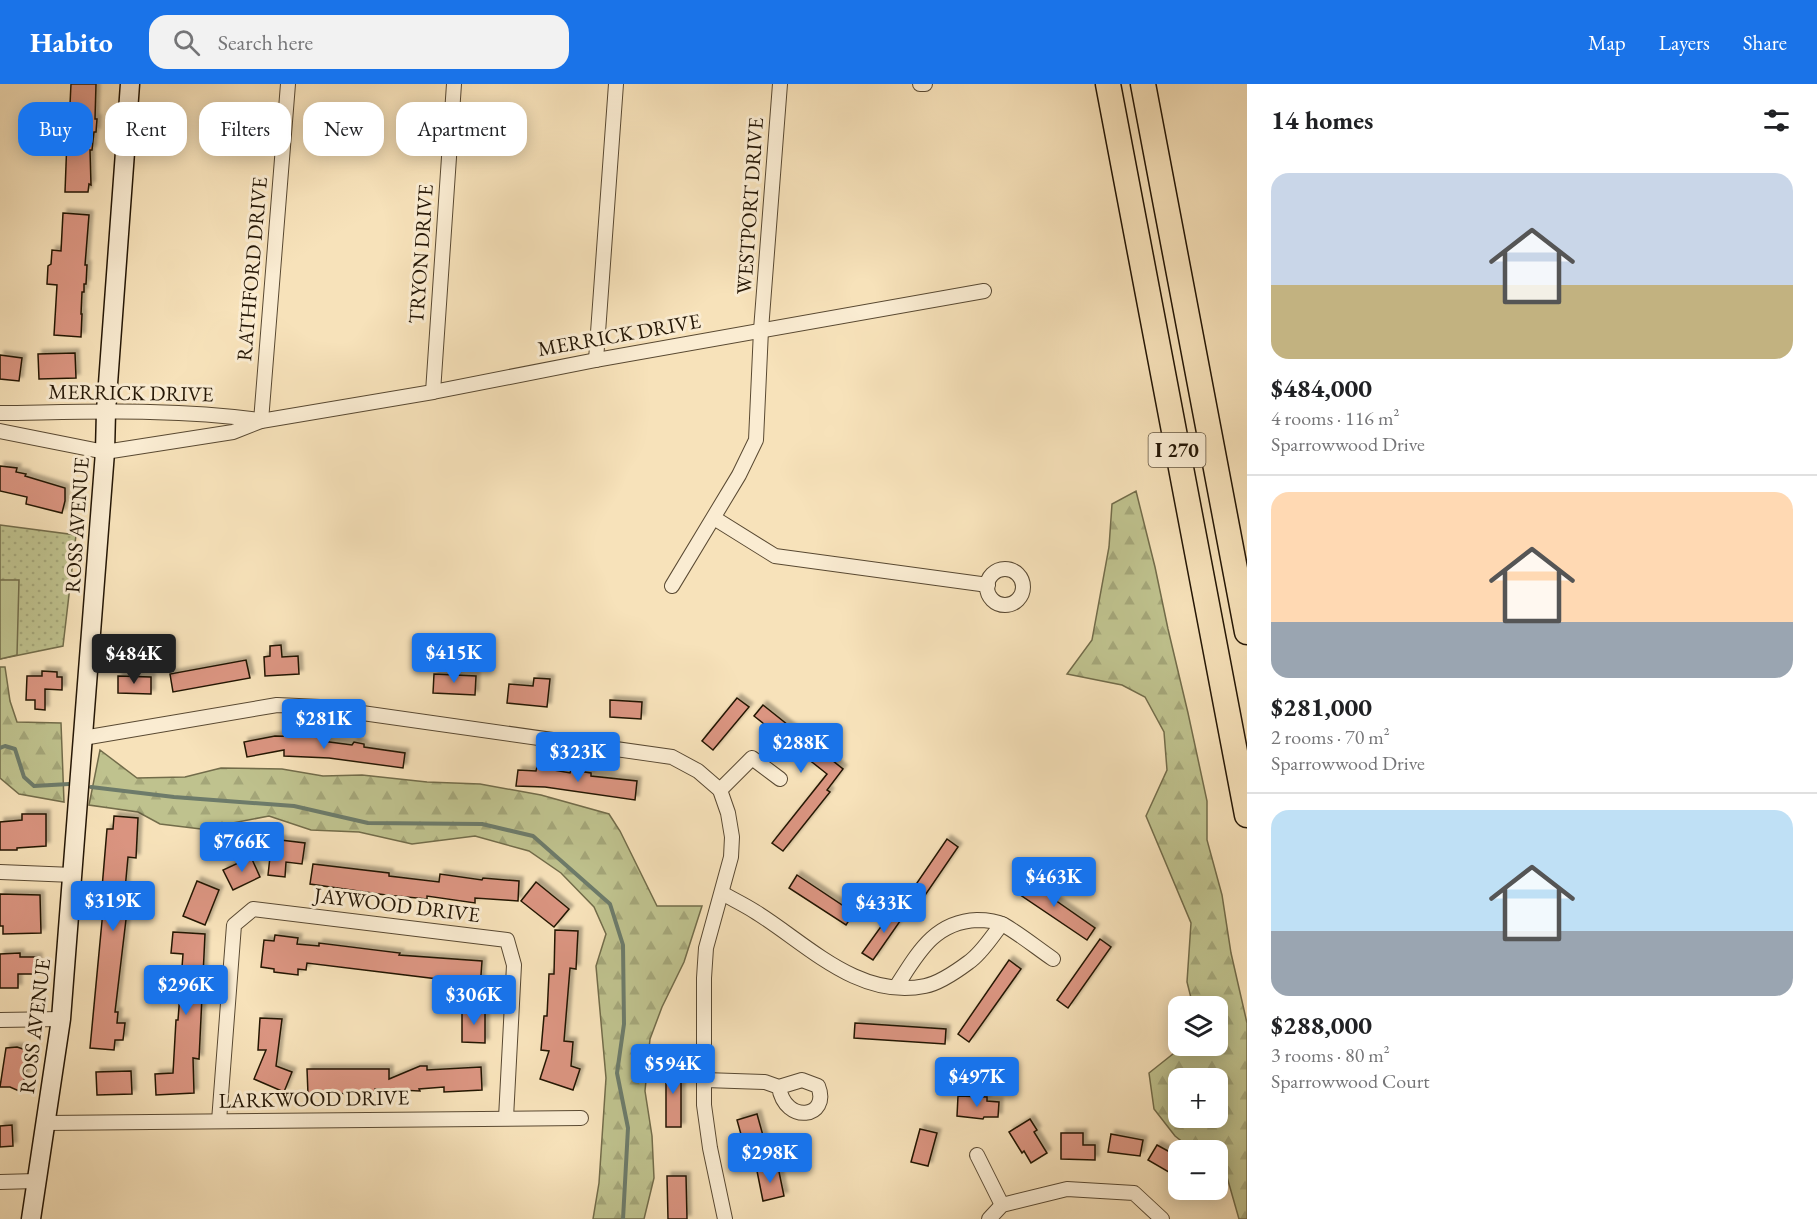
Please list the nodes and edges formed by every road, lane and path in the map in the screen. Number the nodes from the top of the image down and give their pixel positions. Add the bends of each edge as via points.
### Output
1 (130, 84) edge
2 (288, 84) edge
3 (454, 84) edge
4 (616, 84) edge
5 (780, 84) edge
6 (920, 84) edge
7 (925, 84) edge
8 (1108, 84) edge
9 (1143, 84) edge
10 (984, 291) dead end
11 (761, 330) junction
12 (597, 360) junction
13 (433, 392) junction
14 (106, 411) junction
15 (0, 413) edge
16 (261, 421) junction
17 (0, 431) edge
18 (105, 452) junction
19 (714, 518) junction
20 (988, 585) dead end
21 (672, 586) dead end
22 (1247, 632) edge
23 (83, 738) junction
24 (780, 779) dead end
25 (720, 790) junction
26 (1247, 815) edge
27 (0, 872) edge
28 (73, 875) junction
29 (722, 893) junction
30 (1002, 924) junction
31 (1053, 959) dead end
32 (896, 987) junction
33 (62, 1019) junction
34 (0, 1020) edge
35 (705, 1080) junction
36 (779, 1087) dead end
37 (506, 1118) junction
38 (581, 1118) dead end
39 (219, 1121) junction
40 (46, 1123) junction
41 (977, 1155) dead end
42 (36, 1181) junction
43 (0, 1182) edge
44 (1002, 1205) junction
45 (31, 1219) edge
46 (725, 1219) edge
47 (989, 1219) edge
48 (1162, 1219) edge

1 - 14 street, ROSS AVENUE
2 - 16 street, RATHFORD DRIVE
3 - 13 street, TRYON DRIVE
4 - 12 street
5 - 11 street, WESTPORT DRIVE
6 - 7 street
8 - 26 highway, I 270
9 - 22 highway, I 270
10 - 11 street, MERRICK DRIVE
11 - 12 street, MERRICK DRIVE
11 - 19 street, WESTPORT DRIVE via 756,440
12 - 13 street, MERRICK DRIVE
13 - 16 street, MERRICK DRIVE
14 - 15 street, MERRICK DRIVE
14 - 16 street, MERRICK DRIVE
14 - 18 street, ROSS AVENUE
16 - 18 street, MERRICK DRIVE via 234,432
17 - 18 street, MERRICK DRIVE
18 - 23 street, ROSS AVENUE
19 - 20 street via 775,556
19 - 21 street
23 - 25 street via 277,705 320,707 672,757 698,771
23 - 28 street, ROSS AVENUE
24 - 25 street via 752,758
25 - 29 street via 732,837
27 - 28 street
28 - 33 street, ROSS AVENUE
29 - 32 street via 836,968 867,981
29 - 35 street via 706,948
30 - 31 street
30 - 32 street via 971,961 949,975 926,986
30 - 32 street via 968,921 934,935
33 - 34 street
33 - 40 street, ROSS AVENUE
35 - 36 street via 765,1082
35 - 46 street via 710,1148
37 - 38 street, LARKWOOD DRIVE
37 - 39 street, LARKWOOD DRIVE
37 - 39 street, JAYWOOD DRIVE via 514,965 507,940 253,909 234,925
39 - 40 street, LARKWOOD DRIVE
40 - 42 street, ROSS AVENUE
41 - 44 street
42 - 43 street
42 - 45 street, ROSS AVENUE
44 - 47 street
44 - 48 street via 1066,1189 1134,1193

